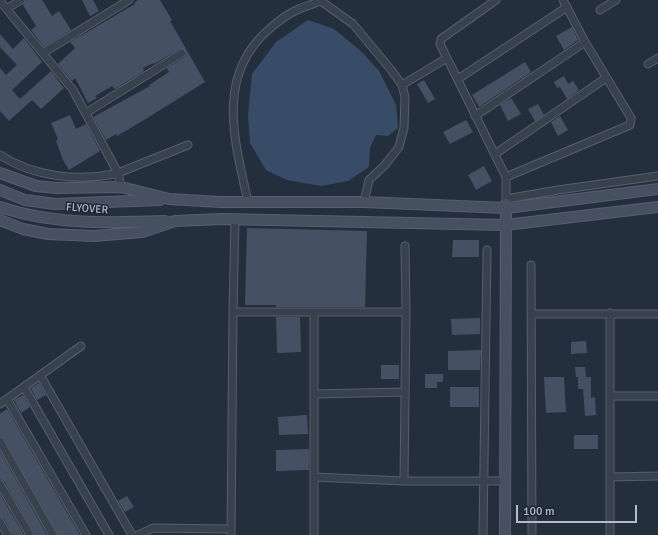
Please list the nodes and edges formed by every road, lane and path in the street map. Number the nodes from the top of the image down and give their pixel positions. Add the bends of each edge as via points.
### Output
1 (21, 0) edge
2 (129, 0) edge
3 (321, 0) edge
4 (496, 0) edge
5 (563, 0) edge
6 (616, 0) edge
7 (0, 1) edge
8 (568, 7) junction
9 (8, 8) junction
10 (600, 10) dead end
11 (585, 42) junction
12 (43, 53) junction
13 (182, 53) dead end
14 (447, 58) junction
15 (658, 58) edge
16 (648, 64) dead end
17 (606, 78) junction
18 (458, 79) junction
19 (402, 85) junction
20 (86, 113) junction
21 (475, 116) junction
22 (188, 145) dead end
23 (495, 154) junction
24 (0, 155) edge
25 (0, 173) edge
26 (118, 174) junction
27 (658, 176) edge
28 (506, 177) junction
29 (121, 187) junction
30 (658, 189) edge
31 (0, 190) edge
32 (169, 199) junction
33 (220, 202) junction
34 (248, 202) junction
35 (364, 202) junction
36 (506, 204) junction
37 (0, 207) edge
38 (658, 207) edge
39 (222, 219) junction
40 (235, 219) junction
41 (0, 220) edge
42 (174, 221) junction
43 (505, 225) junction
44 (405, 246) dead end
45 (487, 250) dead end
46 (531, 265) dead end
47 (233, 312) junction
48 (314, 312) junction
49 (406, 312) junction
50 (610, 313) junction
51 (532, 314) junction
52 (658, 314) edge
53 (81, 346) dead end
54 (40, 375) junction
55 (24, 387) junction
56 (405, 392) junction
57 (314, 394) junction
58 (611, 396) junction
59 (658, 396) edge
60 (7, 399) junction
61 (0, 404) edge
62 (0, 441) edge
63 (658, 476) edge
64 (314, 477) junction
65 (610, 477) junction
66 (404, 481) junction
67 (483, 481) junction
68 (504, 481) junction
69 (0, 484) edge
70 (0, 522) edge
71 (231, 532) edge
72 (8, 535) edge
73 (30, 535) edge
74 (53, 535) edge
75 (86, 535) edge
76 (110, 535) edge
77 (132, 535) edge
78 (138, 535) edge
79 (314, 535) edge
80 (483, 535) edge
81 (505, 535) edge
82 (532, 535) edge
83 (610, 535) edge

1 - 9 street
2 - 12 street
3 - 19 street via 353,24
3 - 34 street via 284,17 267,30 251,50 240,70 233,91 232,116
4 - 14 street via 441,39 440,44
5 - 8 street
6 - 10 street
7 - 9 street
8 - 11 street
8 - 18 street
9 - 12 street
11 - 17 street
11 - 21 street
12 - 20 street via 72,90
13 - 20 street
14 - 18 street
14 - 19 street
15 - 16 street
17 - 23 street
17 - 28 street via 630,118 628,127
18 - 21 street
19 - 35 street via 406,110 399,147 369,180
20 - 26 street
21 - 23 street
22 - 26 street
23 - 28 street
24 - 26 street via 12,163 58,177
25 - 29 main road via 36,186
26 - 29 street
27 - 36 street via 558,190
28 - 36 street
29 - 32 main road
30 - 36 main road
31 - 32 main road, FLYOVER via 25,200 55,204
32 - 33 main road
33 - 34 main road
33 - 39 main road
34 - 35 main road
35 - 36 main road
36 - 43 main road
37 - 42 main road, FLYOVER via 22,214 104,223
38 - 43 main road, FLYOVER
39 - 40 main road, FLYOVER
39 - 42 main road, FLYOVER
40 - 43 main road, FLYOVER
40 - 47 street
41 - 42 main road via 23,229 48,234 94,236 142,232
43 - 68 main road
44 - 49 street
45 - 67 street
46 - 51 street
47 - 48 street
47 - 71 street
48 - 49 street
48 - 57 street
49 - 56 street
50 - 51 street
50 - 52 street
50 - 58 street
51 - 82 street
53 - 54 street
54 - 55 street
54 - 77 street
55 - 60 street
55 - 76 street
56 - 57 street
56 - 66 street
57 - 64 street
58 - 59 street
58 - 65 street
60 - 61 street
60 - 75 street
62 - 74 street
63 - 65 street
64 - 66 street
64 - 79 street
65 - 83 street
66 - 67 street
67 - 68 street
67 - 80 street
68 - 81 main road
69 - 73 street
70 - 72 street
71 - 78 street via 153,528

